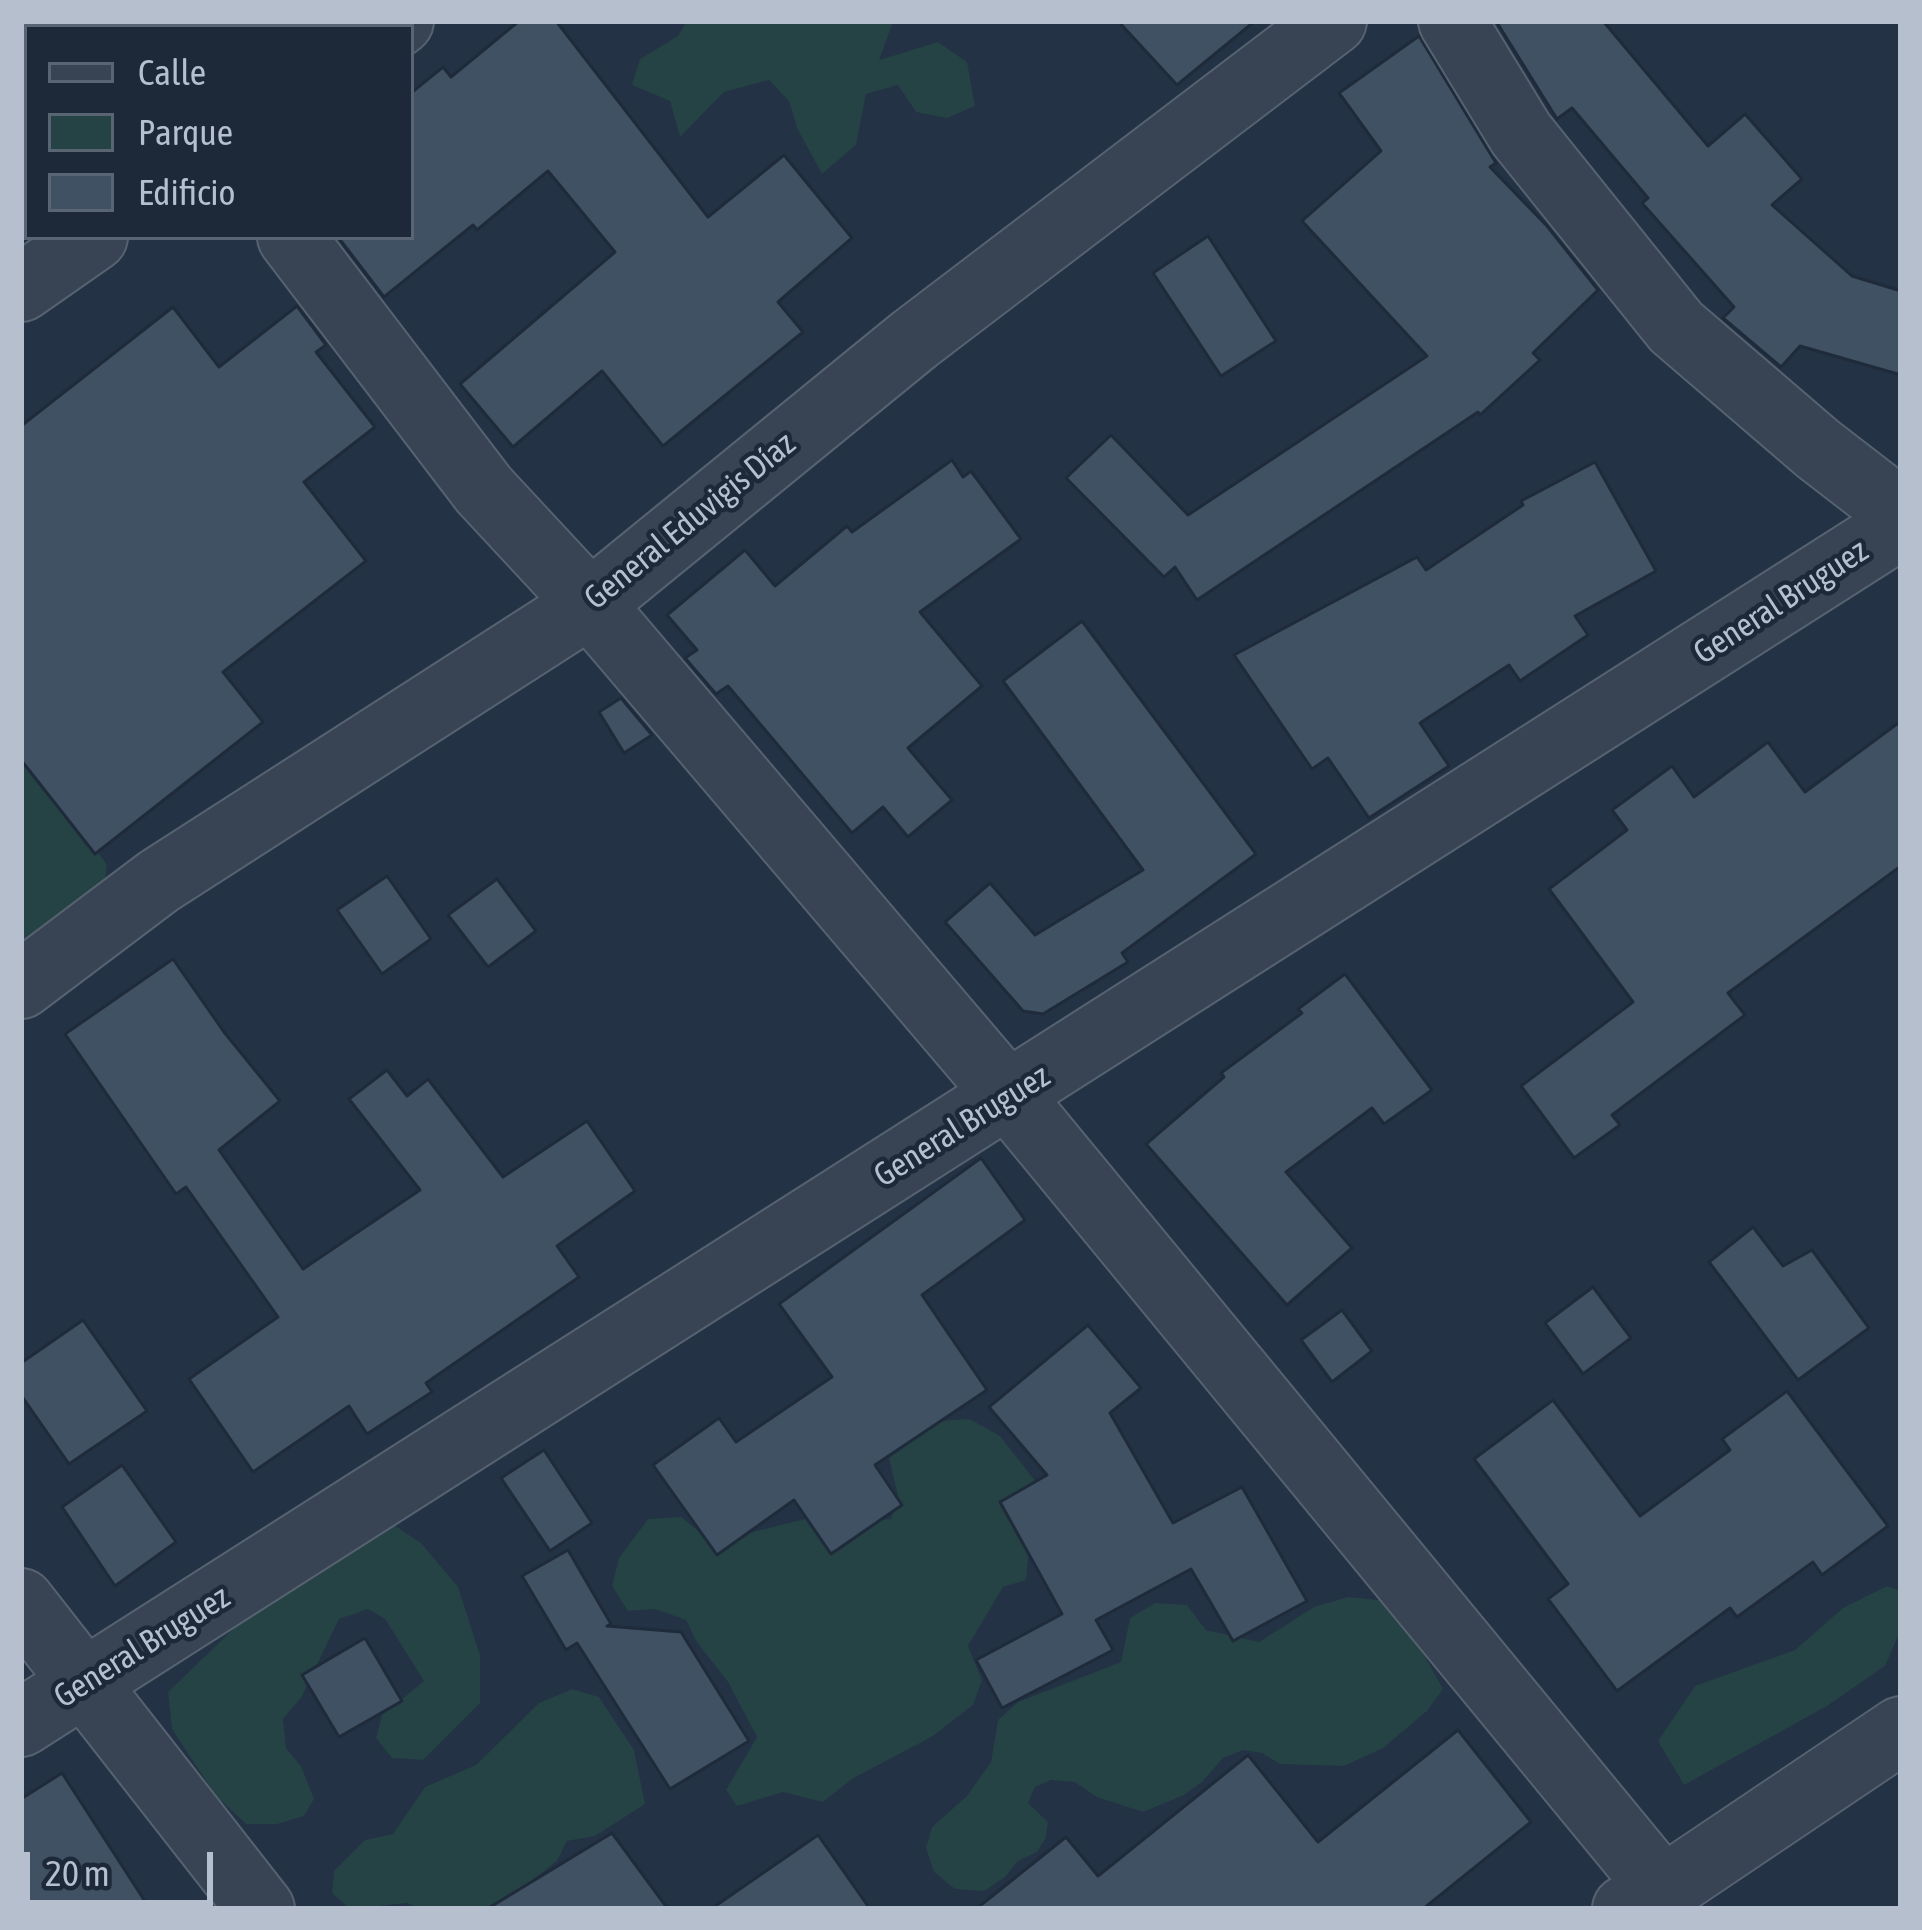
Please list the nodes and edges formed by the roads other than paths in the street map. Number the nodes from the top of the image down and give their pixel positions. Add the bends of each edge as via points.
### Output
1 (1334, 21) edge
2 (1452, 21) edge
3 (90, 240) edge
4 (293, 240) edge
5 (21, 288) edge
6 (1901, 513) edge
7 (1901, 525) edge
8 (590, 604) junction
9 (21, 985) edge
10 (1009, 1096) junction
11 (21, 1602) edge
12 (83, 1684) junction
13 (21, 1723) edge
14 (1901, 1730) edge
15 (1645, 1899) edge
16 (261, 1909) edge

1 - 8 street, General Eduvigis Díaz via 915,340
2 - 6 street via 1521,134 1676,327
3 - 5 street
4 - 8 street via 484,490
7 - 10 street, General Bruguez
8 - 9 street, General Eduvigis Díaz via 159,881
8 - 10 street
10 - 12 street, General Bruguez
10 - 15 street
11 - 12 street
12 - 13 street, General Bruguez
12 - 16 street
14 - 15 street

